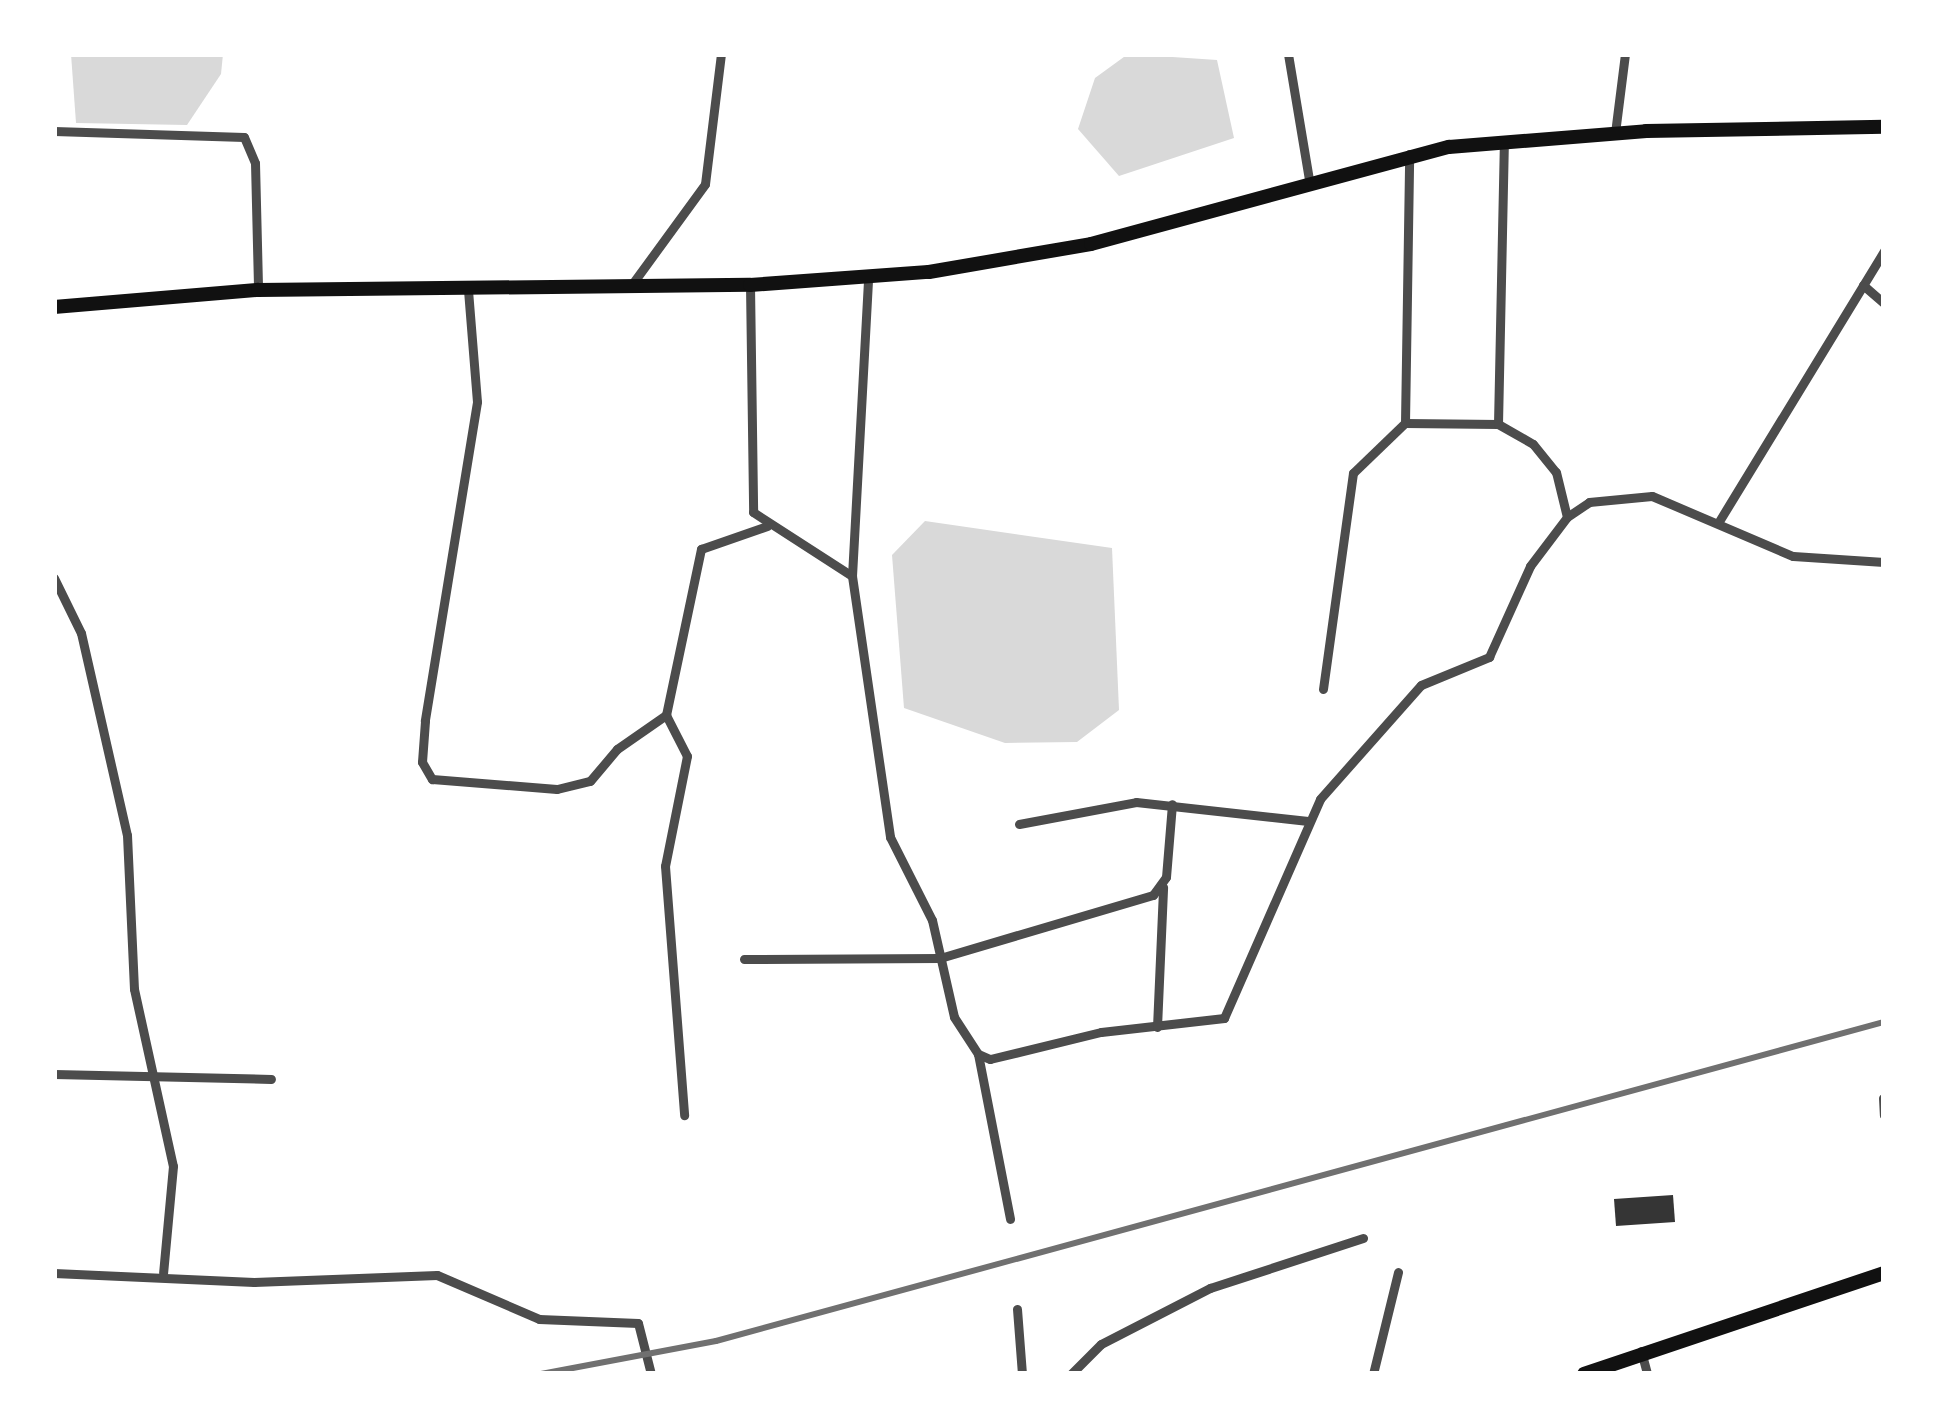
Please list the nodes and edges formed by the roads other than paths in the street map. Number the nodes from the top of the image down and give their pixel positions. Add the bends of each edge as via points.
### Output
1 (722, 54) edge
2 (1288, 54) edge
3 (1625, 54) edge
4 (1884, 127) edge
5 (54, 131) edge
6 (1615, 133) junction
7 (1504, 139) junction
8 (1409, 154) junction
9 (1309, 179) junction
10 (1884, 251) edge
11 (868, 277) junction
12 (750, 284) junction
13 (1863, 285) junction
14 (630, 287) junction
15 (258, 290) junction
16 (467, 290) junction
17 (1884, 303) edge
18 (54, 307) edge
19 (1405, 423) junction
20 (1498, 424) junction
21 (1567, 517) junction
22 (1718, 523) junction
23 (767, 526) junction
24 (1884, 562) edge
25 (852, 576) junction
26 (54, 578) edge
27 (1324, 689) dead end
28 (666, 715) junction
29 (1172, 804) junction
30 (1308, 821) junction
31 (1018, 824) dead end
32 (1163, 886) junction
33 (940, 958) junction
34 (744, 959) dead end
35 (1157, 1028) junction
36 (978, 1054) junction
37 (54, 1074) edge
38 (271, 1079) dead end
39 (154, 1080) junction
40 (1883, 1098) edge
41 (684, 1114) dead end
42 (1884, 1115) edge
43 (1010, 1220) dead end
44 (1363, 1238) dead end
45 (1398, 1272) dead end
46 (54, 1273) edge
47 (163, 1273) junction
48 (1884, 1273) edge
49 (1017, 1309) dead end
50 (1641, 1351) junction
51 (651, 1374) edge
52 (1022, 1374) edge
53 (1071, 1374) edge
54 (1373, 1374) edge
55 (1584, 1374) edge
56 (1647, 1374) edge

1 - 14 street via 705,184
2 - 9 street
3 - 6 street
4 - 6 main road
5 - 15 street via 244,137 255,163
6 - 7 main road
7 - 8 main road
7 - 20 street
8 - 9 main road
8 - 19 street
9 - 11 main road via 1068,249
10 - 13 street
11 - 12 main road
11 - 25 street
12 - 14 main road
12 - 23 street via 749,484 753,512
13 - 17 street
13 - 22 street
14 - 16 main road
15 - 16 main road
15 - 18 main road
16 - 28 street via 478,402 425,722 424,772 446,782 576,788
19 - 20 street
19 - 27 street via 1359,462 1348,490
20 - 21 street via 1533,444 1556,472
21 - 22 street via 1589,502 1652,496
21 - 30 street via 1530,566 1489,657 1449,670 1400,703
22 - 24 street via 1815,562
23 - 25 street via 830,556
23 - 28 street via 711,543 695,559
25 - 33 street via 890,837 927,905
26 - 39 street via 81,633 127,835 130,954
28 - 41 street via 687,755 665,866
29 - 30 street
29 - 31 street via 1107,803
29 - 32 street
30 - 35 street via 1236,1004 1204,1024
32 - 33 street
32 - 35 street
33 - 34 street
33 - 36 street via 954,1017
35 - 36 street via 1101,1032 1011,1059
36 - 43 street
37 - 39 street
38 - 39 street
39 - 47 street via 172,1166
40 - 42 street
44 - 53 street via 1210,1288 1101,1344
45 - 54 street
46 - 47 street
47 - 51 street via 254,1282 437,1275 538,1319 638,1323
48 - 50 main road
49 - 52 street
50 - 55 main road
50 - 56 street

